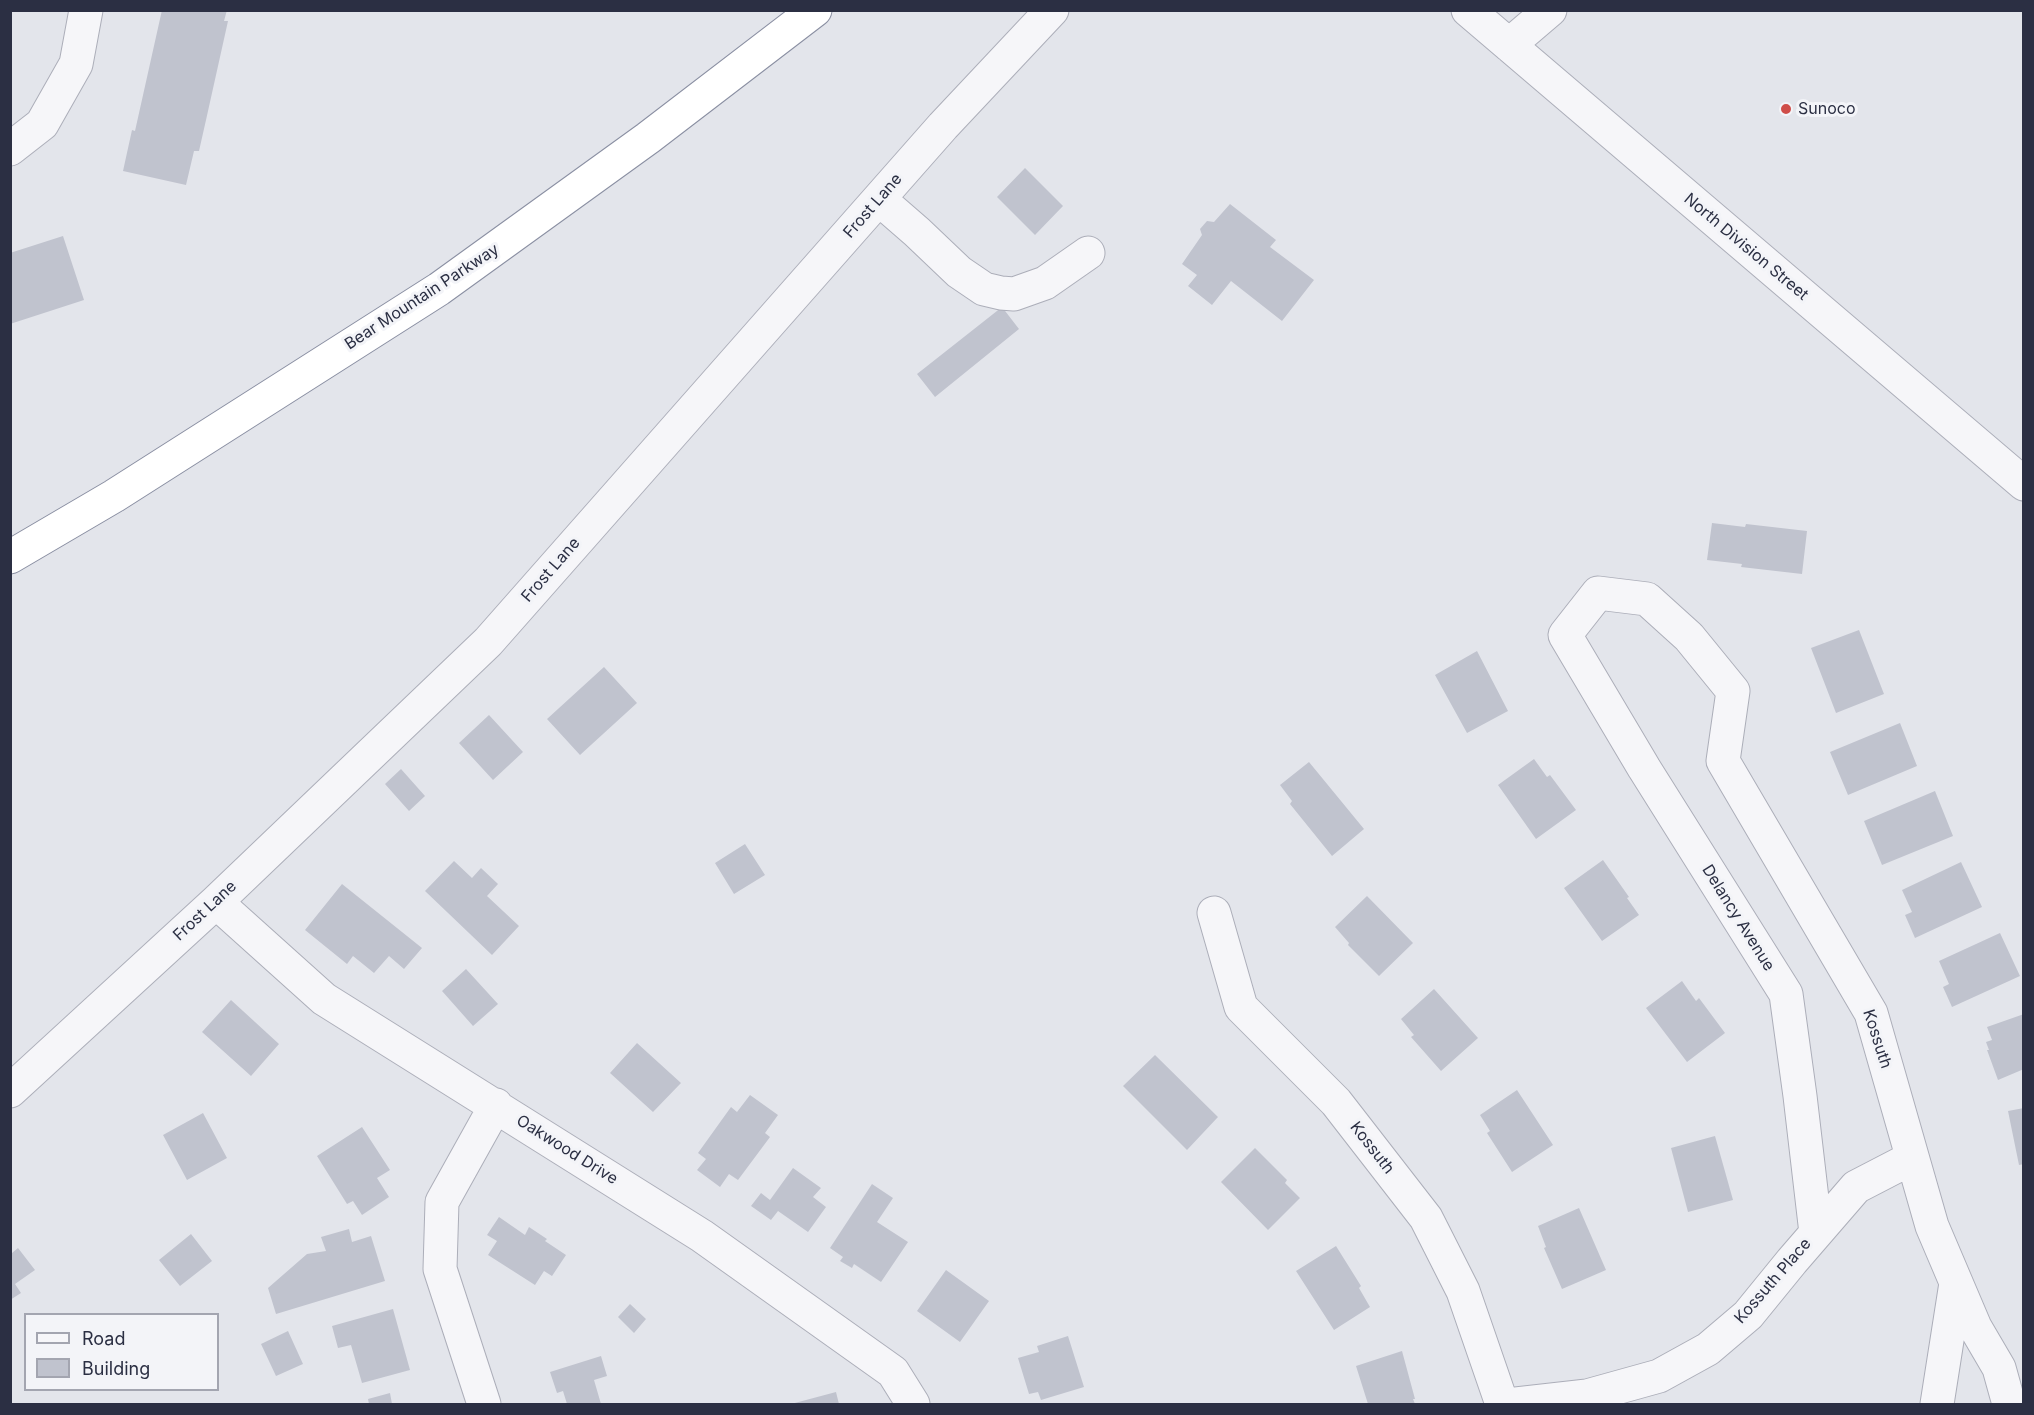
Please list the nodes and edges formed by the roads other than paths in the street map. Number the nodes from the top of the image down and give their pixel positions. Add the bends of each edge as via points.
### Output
1 (86, 10) edge
2 (815, 10) edge
3 (1052, 10) edge
4 (1468, 10) edge
5 (1550, 10) edge
6 (1509, 45) junction
7 (10, 149) edge
8 (879, 199) junction
9 (1088, 253) dead end
10 (2024, 483) edge
11 (10, 557) edge
12 (1565, 635) joint
13 (216, 902) junction
14 (1214, 913) dead end
15 (10, 1091) edge
16 (496, 1105) junction
17 (1912, 1158) junction
18 (1816, 1233) junction
19 (1956, 1283) junction
20 (484, 1404) edge
21 (913, 1404) edge
22 (1502, 1404) edge
23 (1516, 1404) edge
24 (1937, 1404) edge
25 (2009, 1404) edge

1 - 7 street via 76,64 42,124
2 - 11 highway, Bear Mountain Parkway via 648,138 439,289 114,496
3 - 8 street, Frost Lane
4 - 6 street, North Division Street
5 - 6 street
6 - 10 street, North Division Street
8 - 9 street via 959,272 984,289 1014,294 1045,284
8 - 13 street, Frost Lane via 488,642
12 - 17 street, Kossuth via 1598,593 1647,599 1689,637 1733,691 1723,761 1871,1013
12 - 18 street, Delancy Avenue via 1786,994
13 - 15 street, Frost Lane
13 - 16 street, Oakwood Drive via 324,999
14 - 22 street, Kossuth via 1240,1007 1335,1102 1426,1218 1463,1292
16 - 20 street via 442,1203 440,1269
16 - 21 street, Oakwood Drive via 702,1236 893,1372
17 - 18 street, Kossuth Place via 1856,1187
17 - 19 street, Kossuth via 1932,1226
18 - 23 street, Kossuth Place via 1748,1315 1707,1349 1659,1376 1587,1396
19 - 24 street
19 - 25 street, Kossuth via 1999,1368

